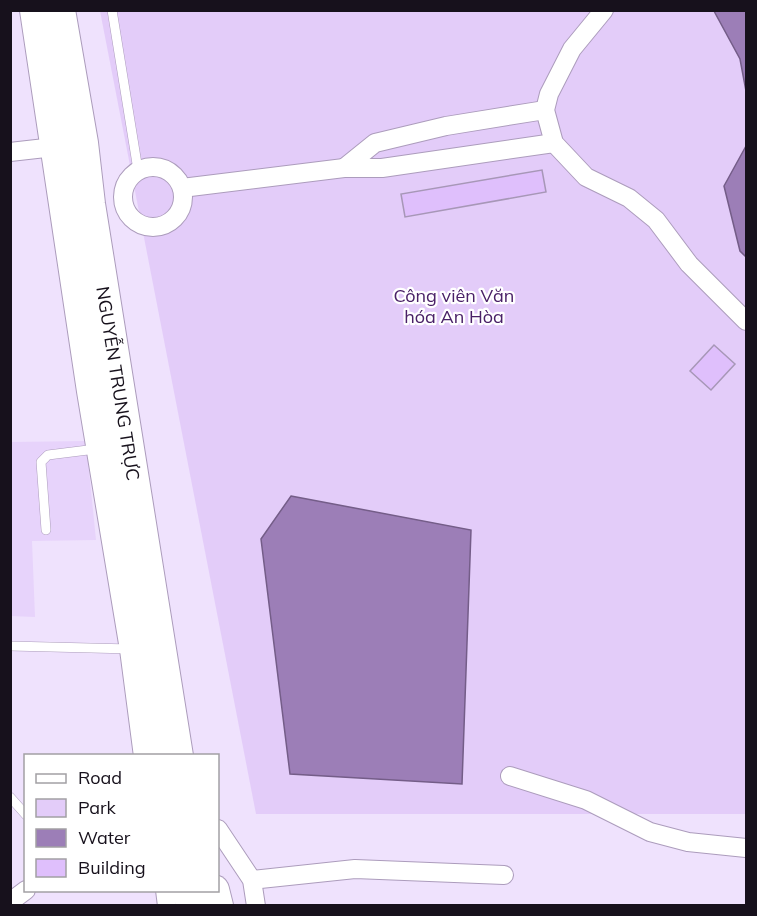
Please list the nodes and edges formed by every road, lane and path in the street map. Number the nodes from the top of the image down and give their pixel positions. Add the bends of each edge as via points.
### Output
1 (112, 10) edge
2 (604, 10) edge
3 (49, 23) edge
4 (545, 110) junction
5 (554, 143) junction
6 (69, 145) junction
7 (10, 152) edge
8 (344, 168) junction
9 (138, 170) junction
10 (182, 188) junction
11 (123, 198) junction
12 (77, 205) junction
13 (747, 321) edge
14 (102, 448) junction
15 (46, 530) dead end
16 (10, 646) edge
17 (135, 649) junction
18 (149, 754) edge
19 (178, 754) edge
20 (510, 776) dead end
21 (10, 797) edge
22 (24, 813) edge
23 (219, 830) edge
24 (745, 844) edge
25 (504, 875) dead end
26 (252, 880) junction
27 (25, 892) edge
28 (10, 902) edge
29 (256, 906) edge

1 - 9 lane
2 - 4 street via 557,74
3 - 6 main road, NGUYỄN TRUNG TRỰC
4 - 5 street
4 - 8 street via 375,142
5 - 8 street via 382,168
5 - 13 street via 586,177 629,198 656,220 689,264
6 - 7 street
6 - 12 main road, NGUYỄN TRUNG TRỰC
8 - 10 street
9 - 10 street via 151,166 165,168 176,176
9 - 11 street via 128,179
10 - 11 street via 183,202 178,214 155,227 130,217
11 - 12 street
12 - 14 main road, NGUYỄN TRUNG TRỰC
12 - 19 main road, NGUYỄN TRUNG TRỰC
14 - 15 lane via 44,458 40,466
14 - 17 main road, NGUYỄN TRUNG TRỰC
16 - 17 lane
17 - 18 main road, NGUYỄN TRUNG TRỰC
20 - 24 street via 586,800 650,832 688,842
21 - 22 lane
23 - 26 street
25 - 26 street via 355,868
26 - 29 street
27 - 28 street

